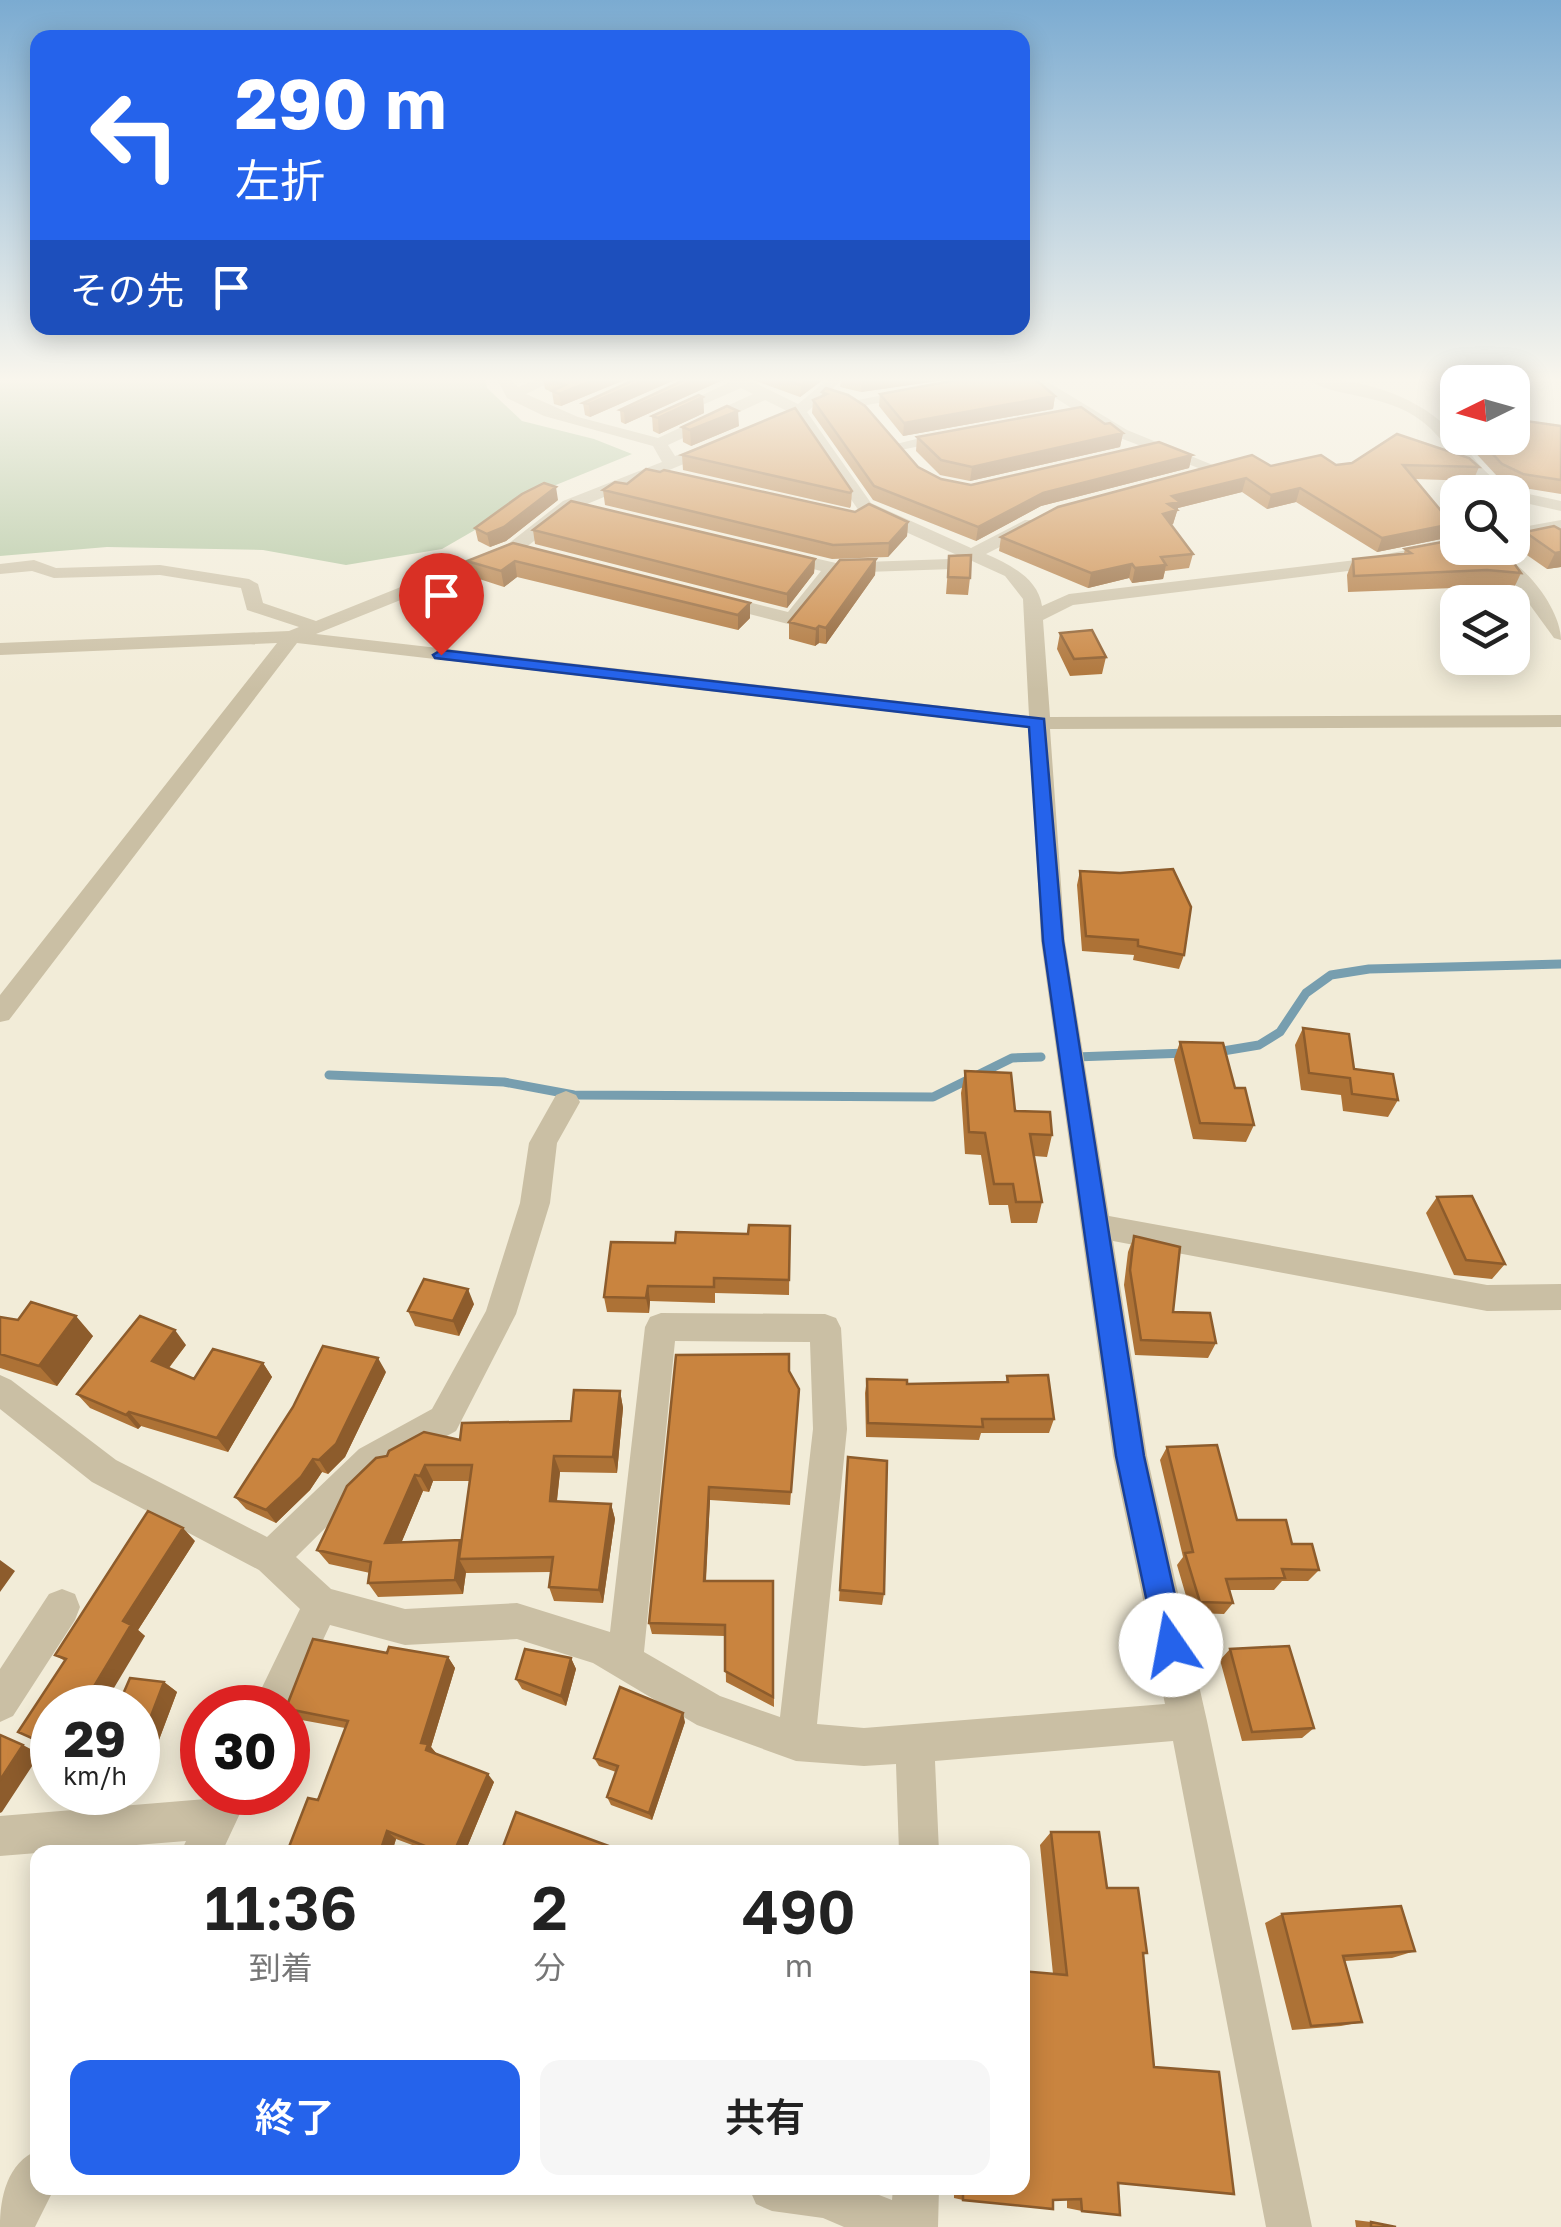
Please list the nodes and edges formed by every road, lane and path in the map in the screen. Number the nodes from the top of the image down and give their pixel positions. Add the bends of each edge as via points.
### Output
1 (625, 483) edge
2 (842, 483) edge
3 (1530, 499) edge
4 (568, 504) junction
5 (1561, 506) edge
6 (606, 514) edge
7 (1048, 514) edge
8 (1561, 525) edge
9 (1530, 531) edge
10 (1440, 549) edge
11 (757, 550) edge
12 (974, 556) junction
13 (1508, 565) edge
14 (832, 568) junction
15 (0, 570) edge
16 (699, 595) edge
17 (1036, 616) junction
18 (316, 628) junction
19 (1561, 634) edge
20 (292, 637) junction
21 (0, 648) edge
22 (1561, 721) edge
23 (1038, 723) junction
24 (0, 1013) edge
25 (566, 1102) dead end
26 (1096, 1226) junction
27 (1561, 1296) edge
28 (0, 1390) edge
29 (271, 1558) junction
30 (321, 1604) junction
31 (62, 1606) dead end
32 (625, 1661) junction
33 (283, 1685) edge
34 (0, 1703) edge
35 (1188, 1721) junction
36 (796, 1742) junction
37 (915, 1742) junction
38 (217, 1821) edge
39 (0, 1836) edge
40 (919, 1845) edge
41 (30, 2188) edge
42 (824, 2195) edge
43 (916, 2195) edge
44 (10, 2227) edge
45 (900, 2227) edge
46 (915, 2227) edge
47 (1290, 2227) edge

1 - 4 street
2 - 12 street via 860,513
3 - 5 street
4 - 6 street
4 - 18 street via 523,551
7 - 12 street
8 - 9 street
10 - 17 street via 1069,600
11 - 14 street
12 - 14 street via 953,564
12 - 17 street via 1010,572 1032,598
13 - 19 street
14 - 16 street via 792,619
15 - 18 street via 160,570 248,584 254,606
17 - 23 street
18 - 20 street
20 - 21 street
20 - 23 street
20 - 24 street
22 - 23 street
23 - 26 street via 1053,941
25 - 29 street via 543,1143 534,1204 501,1314 444,1420 371,1460
26 - 27 street via 1487,1298
26 - 35 street via 1130,1456
28 - 29 street via 104,1471
29 - 30 street
30 - 32 street via 405,1627 518,1621
30 - 33 street
31 - 34 street
32 - 36 street via 710,1712
32 - 36 street via 660,1327 825,1328 830,1429
35 - 37 street
35 - 47 street
36 - 37 street
37 - 40 street
38 - 39 street
41 - 44 street
42 - 45 street
43 - 46 street

